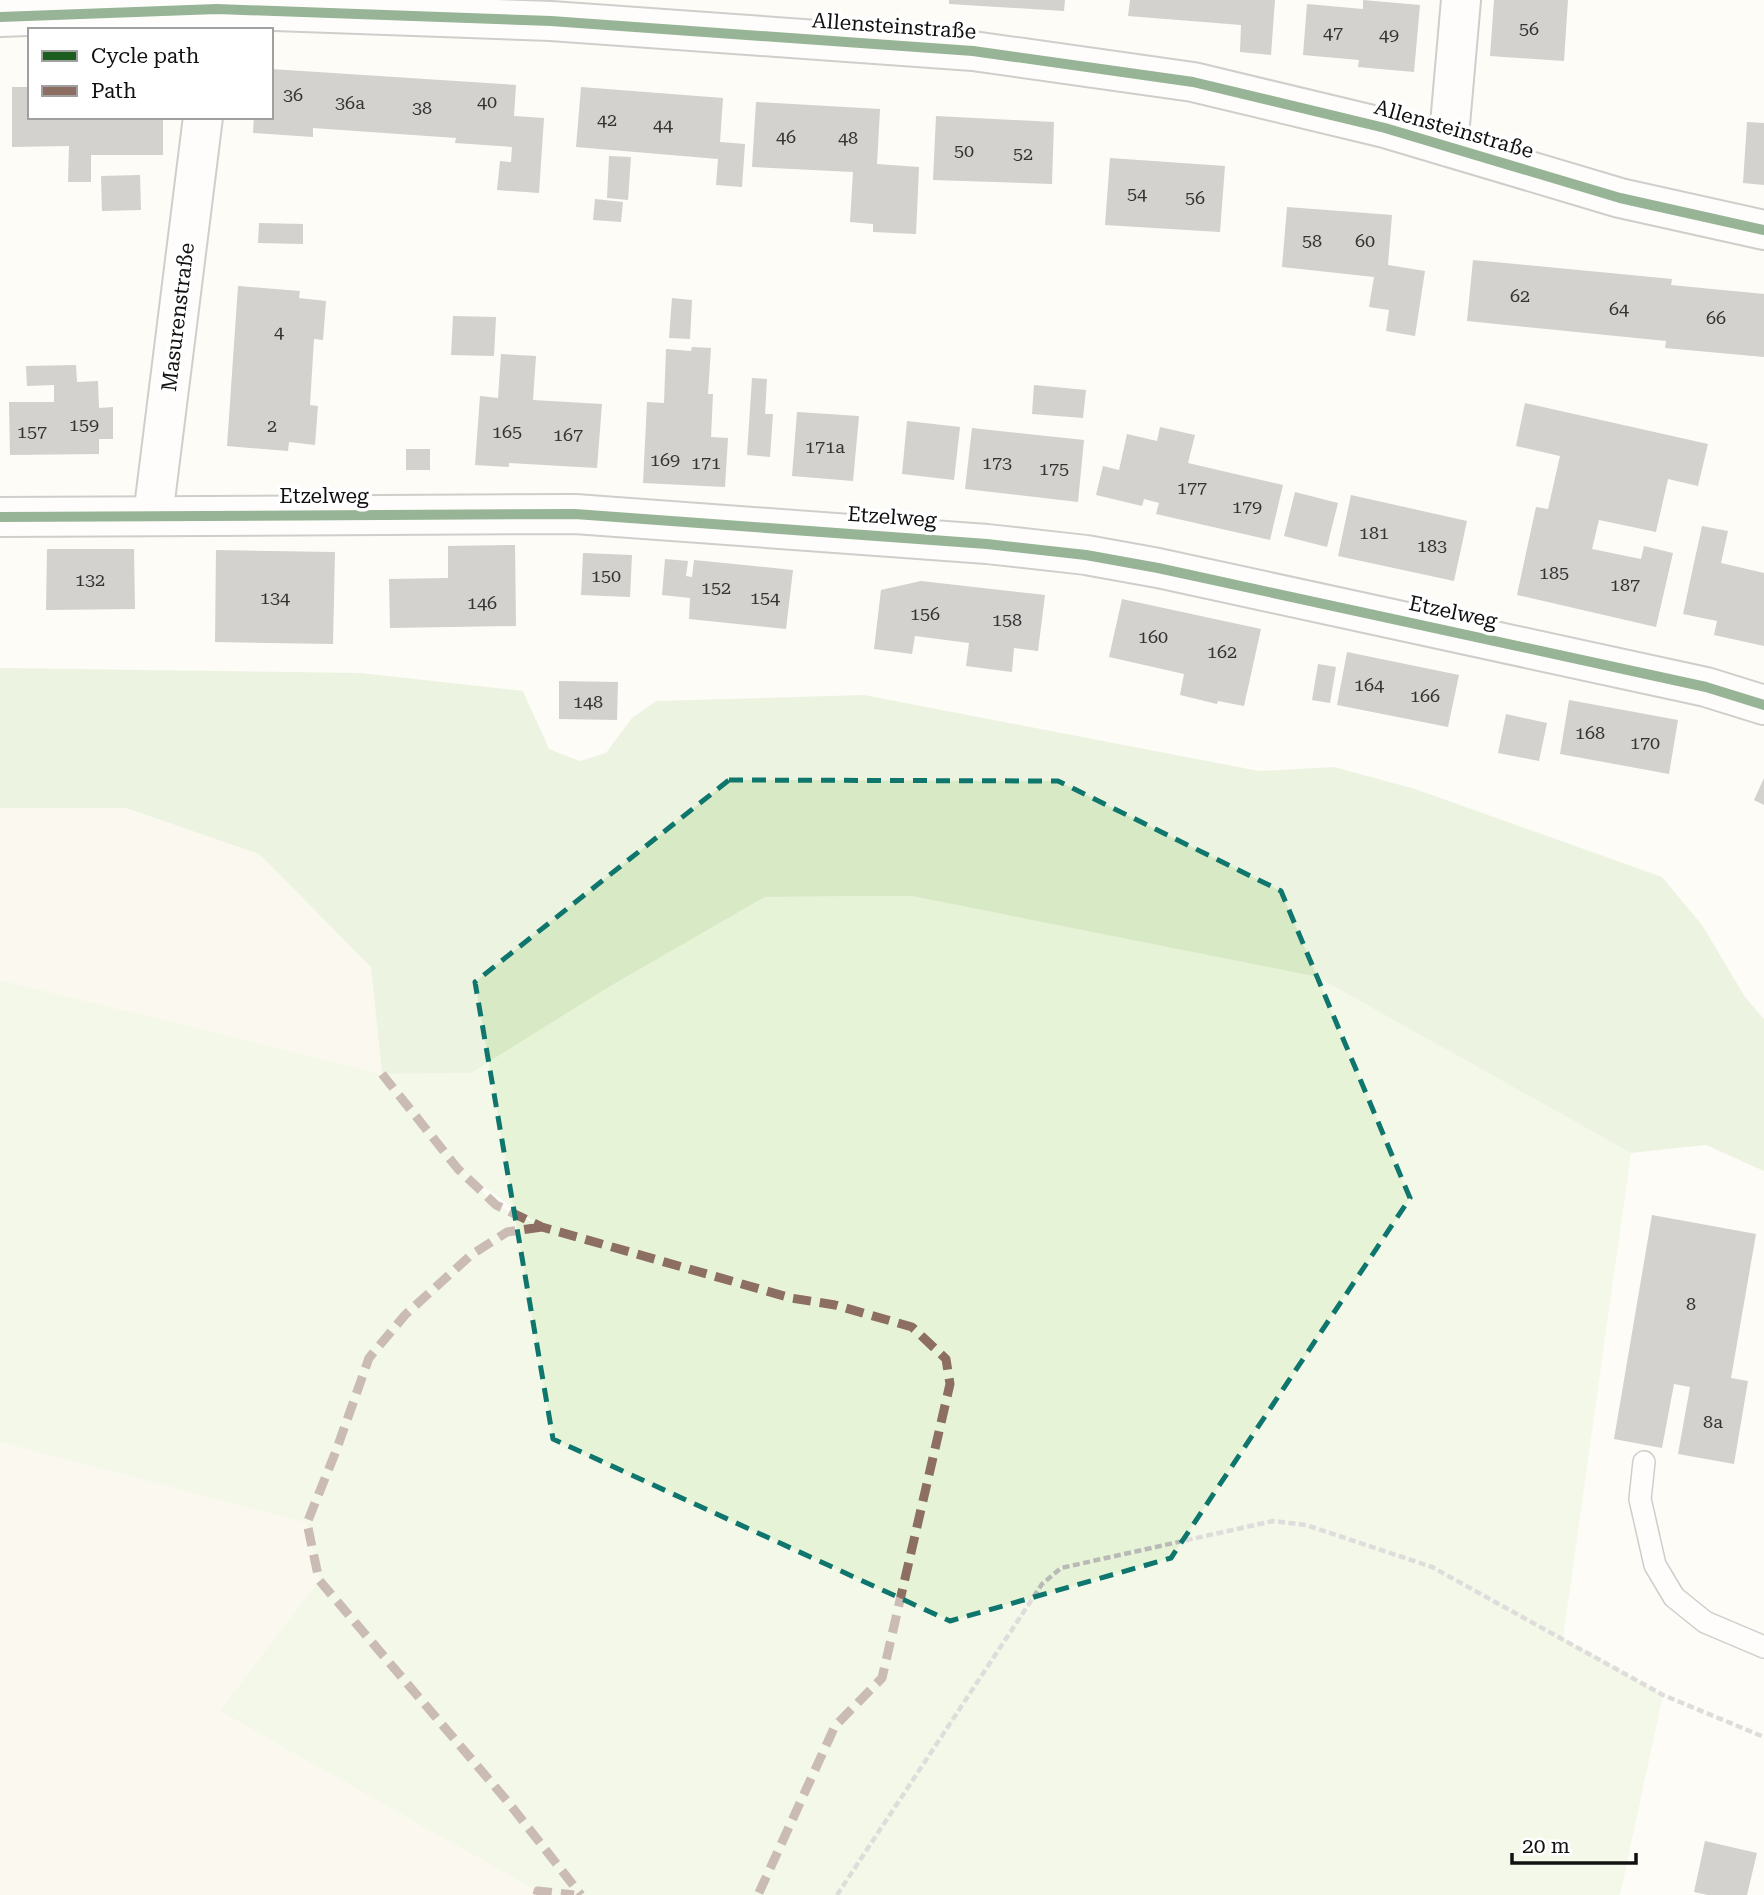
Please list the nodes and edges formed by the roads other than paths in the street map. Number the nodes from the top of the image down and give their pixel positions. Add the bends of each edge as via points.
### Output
1 (1461, 0) edge
2 (436, 8) edge
3 (216, 13) edge
4 (0, 17) edge
5 (203, 119) edge
6 (1448, 147) junction
7 (1764, 230) edge
8 (153, 516) junction
9 (0, 517) edge
10 (1764, 705) edge
11 (1644, 1462) dead end
12 (1764, 1647) edge

1 - 6 street
2 - 3 street, Allensteinstraße
2 - 6 street, Allensteinstraße via 551,21 974,51 1194,82
3 - 4 street, Allensteinstraße
5 - 8 street, Masurenstraße
6 - 7 street, Allensteinstraße via 1619,198
8 - 9 street, Etzelweg
8 - 10 street, Etzelweg via 575,514 1049,551 1185,573 1706,687
11 - 12 lane via 1640,1499 1655,1566 1674,1597 1705,1622

